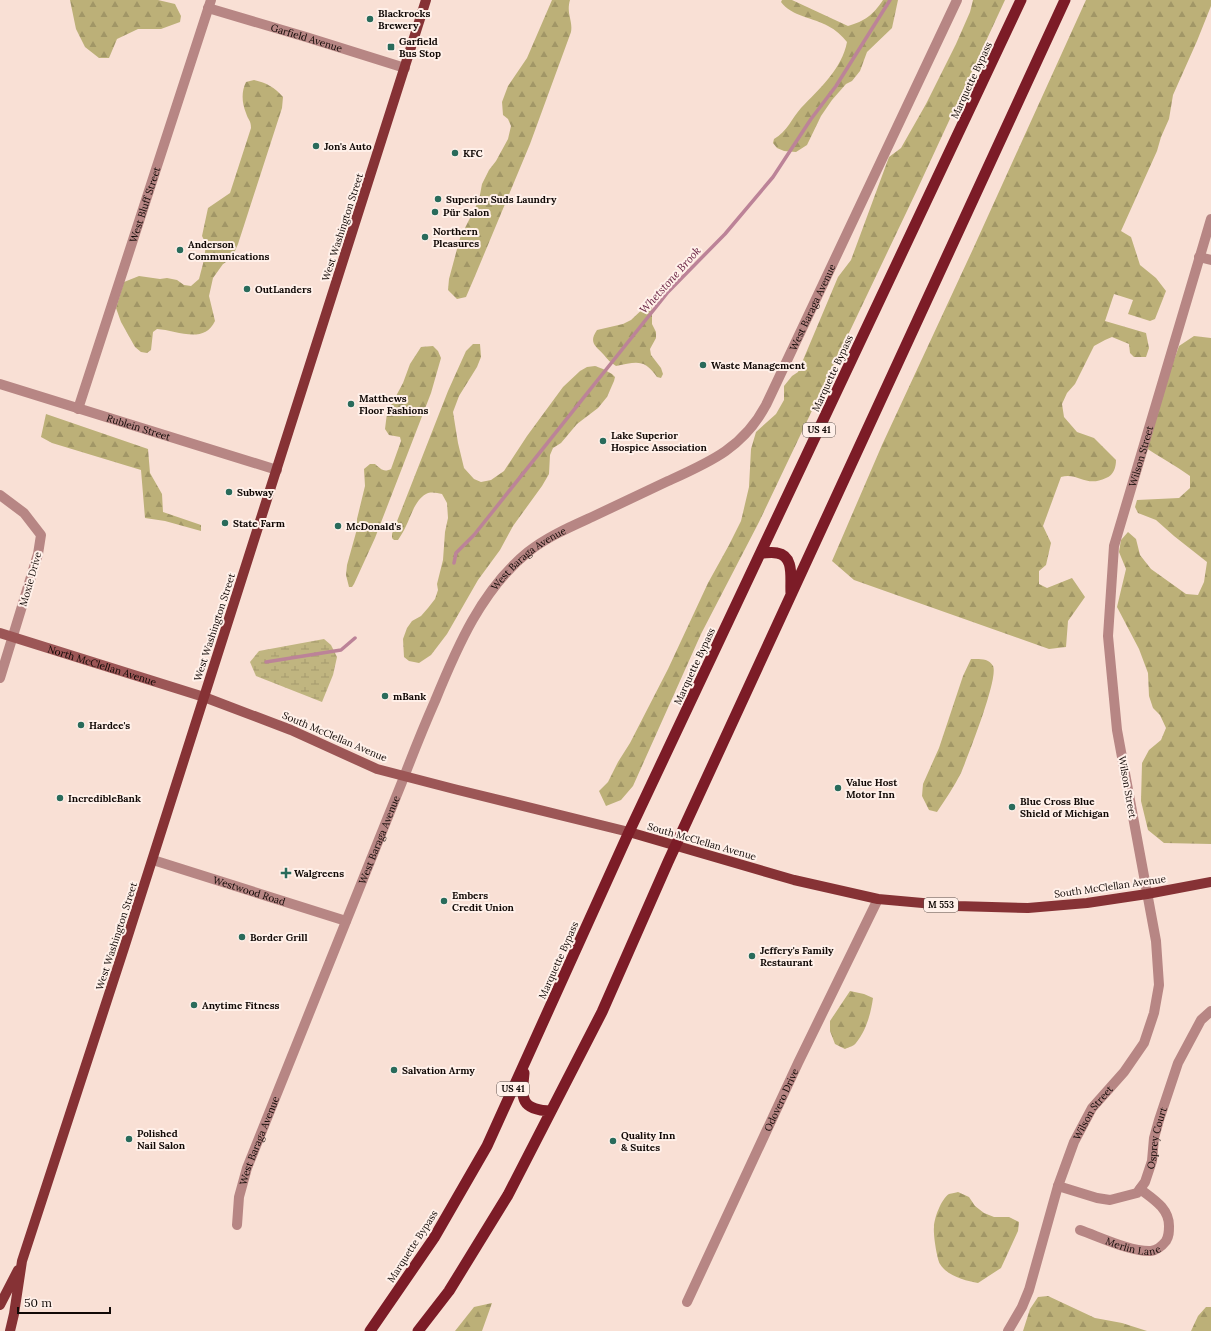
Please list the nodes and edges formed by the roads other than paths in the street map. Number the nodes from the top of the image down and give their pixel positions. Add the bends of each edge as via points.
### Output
1 (426, 0) edge
2 (957, 0) edge
3 (1021, 0) edge
4 (1065, 0) edge
5 (210, 4) edge
6 (404, 68) junction
7 (1211, 219) edge
8 (1199, 257) junction
9 (1211, 260) edge
10 (0, 384) edge
11 (78, 409) junction
12 (277, 470) junction
13 (0, 495) edge
14 (761, 553) junction
15 (791, 595) junction
16 (0, 633) edge
17 (13, 636) junction
18 (0, 678) edge
19 (204, 697) junction
20 (404, 777) junction
21 (629, 832) junction
22 (676, 846) junction
23 (152, 860) junction
24 (1211, 882) edge
25 (1147, 894) junction
26 (878, 899) junction
27 (346, 921) junction
28 (1211, 1012) edge
29 (525, 1063) junction
30 (551, 1111) junction
31 (1058, 1186) junction
32 (1140, 1189) junction
33 (237, 1225) dead end
34 (1080, 1230) dead end
35 (22, 1262) junction
36 (687, 1302) dead end
37 (0, 1305) edge
38 (10, 1331) edge
39 (370, 1331) edge
40 (418, 1331) edge
41 (1008, 1331) edge

1 - 6 main road, West Washington Street
2 - 20 street, West Baraga Avenue via 760,417 738,442 705,463 556,534 516,563 494,587 470,625
3 - 14 highway, Marquette Bypass / US 41
4 - 15 highway
5 - 6 street, Garfield Avenue
5 - 11 street, West Bluff Street
6 - 12 main road, West Washington Street
7 - 8 street, Wilson Street
8 - 9 street
8 - 25 street, Wilson Street via 1114,546 1108,636 1117,730
10 - 11 street, Rublein Street
11 - 12 street, Rublein Street
12 - 19 main road, West Washington Street
13 - 17 street, Moxie Drive via 24,513 41,535 38,554
14 - 15 highway via 776,552 788,560
14 - 21 highway, Marquette Bypass / US 41
15 - 22 highway
16 - 17 main road, North McClellan Avenue
17 - 18 street, Moxie Drive
17 - 19 main road, North McClellan Avenue
19 - 20 main road, South McClellan Avenue via 291,730 377,769
19 - 23 main road, West Washington Street
20 - 21 main road, South McClellan Avenue
20 - 27 street, West Baraga Avenue
21 - 22 main road, South McClellan Avenue / M 553
21 - 29 highway, Marquette Bypass / US 41
22 - 26 main road, South McClellan Avenue / M 553 via 794,880
22 - 30 highway via 602,1012
23 - 27 street, Westwood Road
23 - 35 main road, West Washington Street
24 - 25 main road, South McClellan Avenue / M 553
25 - 26 main road, South McClellan Avenue / M 553 via 1028,908 956,906
25 - 31 street, Wilson Street via 1156,942 1159,985 1154,1013 1144,1043 1124,1072 1092,1108 1074,1142
26 - 36 street, Odovero Drive via 798,1063
27 - 33 street, West Baraga Avenue via 246,1168 239,1197
28 - 32 street, Osprey Court via 1201,1020 1178,1063 1154,1138 1152,1161 1146,1182
29 - 30 highway via 522,1091 524,1101 538,1111
29 - 39 highway, Marquette Bypass / US 41 via 487,1146 434,1238
30 - 40 highway via 508,1195 449,1291
31 - 32 street via 1110,1200 1137,1193
31 - 41 street, Wilson Street via 1029,1290
32 - 34 street, Merlin Lane via 1159,1202 1166,1213 1169,1236 1162,1247 1154,1251 1140,1251
35 - 37 main road, West Washington Street
35 - 38 main road, West Washington Street

